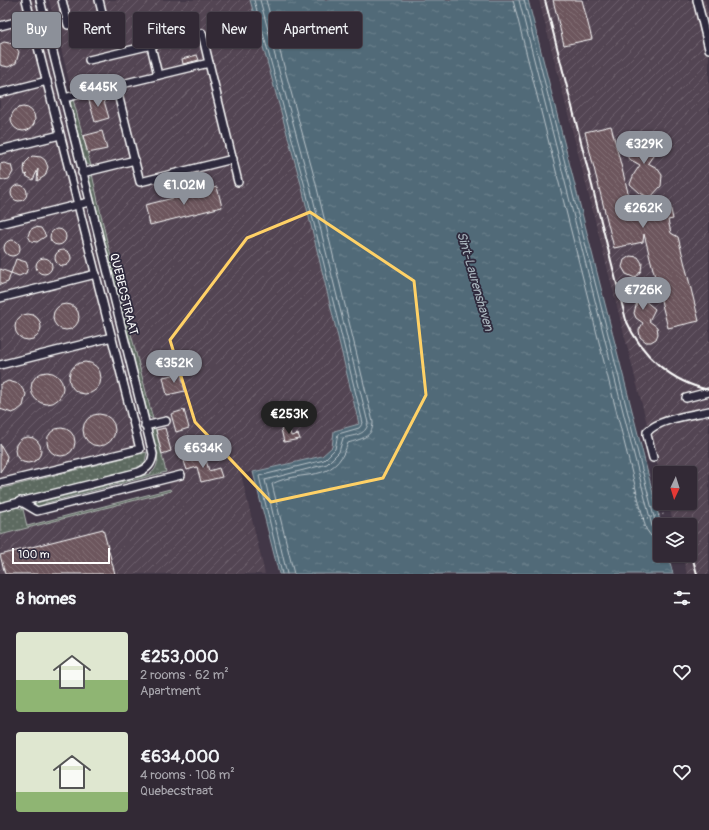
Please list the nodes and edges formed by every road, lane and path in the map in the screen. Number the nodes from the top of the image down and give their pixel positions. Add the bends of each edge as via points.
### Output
1 (26, 0) edge
2 (40, 0) edge
3 (62, 0) edge
4 (99, 0) edge
5 (697, 0) edge
6 (29, 12) edge
7 (102, 12) edge
8 (705, 17) edge
9 (12, 23) edge
10 (68, 25) dead end
11 (0, 26) edge
12 (199, 34) edge
13 (38, 48) edge
14 (142, 48) edge
15 (151, 48) edge
16 (709, 49) edge
17 (89, 60) dead end
18 (210, 63) junction
19 (158, 75) junction
20 (46, 81) junction
21 (116, 86) junction
22 (0, 93) edge
23 (64, 98) junction
24 (60, 135) junction
25 (0, 150) edge
26 (233, 159) junction
27 (135, 160) junction
28 (82, 173) junction
29 (238, 182) dead end
30 (89, 202) junction
31 (78, 204) junction
32 (0, 224) edge
33 (96, 274) junction
34 (0, 298) edge
35 (112, 338) junction
36 (0, 365) edge
37 (709, 392) edge
38 (686, 398) dead end
39 (709, 411) edge
40 (166, 421) dead end
41 (145, 426) junction
42 (653, 458) dead end
43 (181, 475) dead end
44 (0, 483) edge
45 (634, 487) dead end
46 (20, 502) junction
47 (0, 507) edge
48 (664, 514) dead end
49 (643, 519) junction
50 (645, 530) dead end

1 - 6 street
2 - 23 street, QUEBECSTRAAT
3 - 10 street
4 - 7 street
5 - 8 street
8 - 16 street
9 - 11 street
12 - 18 street via 202,33
13 - 20 street
14 - 17 street
15 - 19 street
18 - 19 street
18 - 26 street
19 - 21 street
20 - 22 street
20 - 24 street
21 - 23 street
21 - 27 street
23 - 28 street, QUEBECSTRAAT
24 - 25 street
24 - 31 street
26 - 27 street via 140,182
26 - 29 street
27 - 28 street
28 - 30 street, QUEBECSTRAAT
30 - 31 street
30 - 41 street, QUEBECSTRAAT
31 - 32 street
31 - 33 street
33 - 34 street
33 - 35 street
35 - 36 street
35 - 44 street via 140,449
37 - 38 street
39 - 42 street via 650,428 647,435
40 - 41 street
41 - 46 street, QUEBECSTRAAT via 152,454 152,462 146,469
43 - 46 street via 37,511
45 - 49 path
46 - 47 street, QUEBECSTRAAT
48 - 49 path
49 - 50 path

